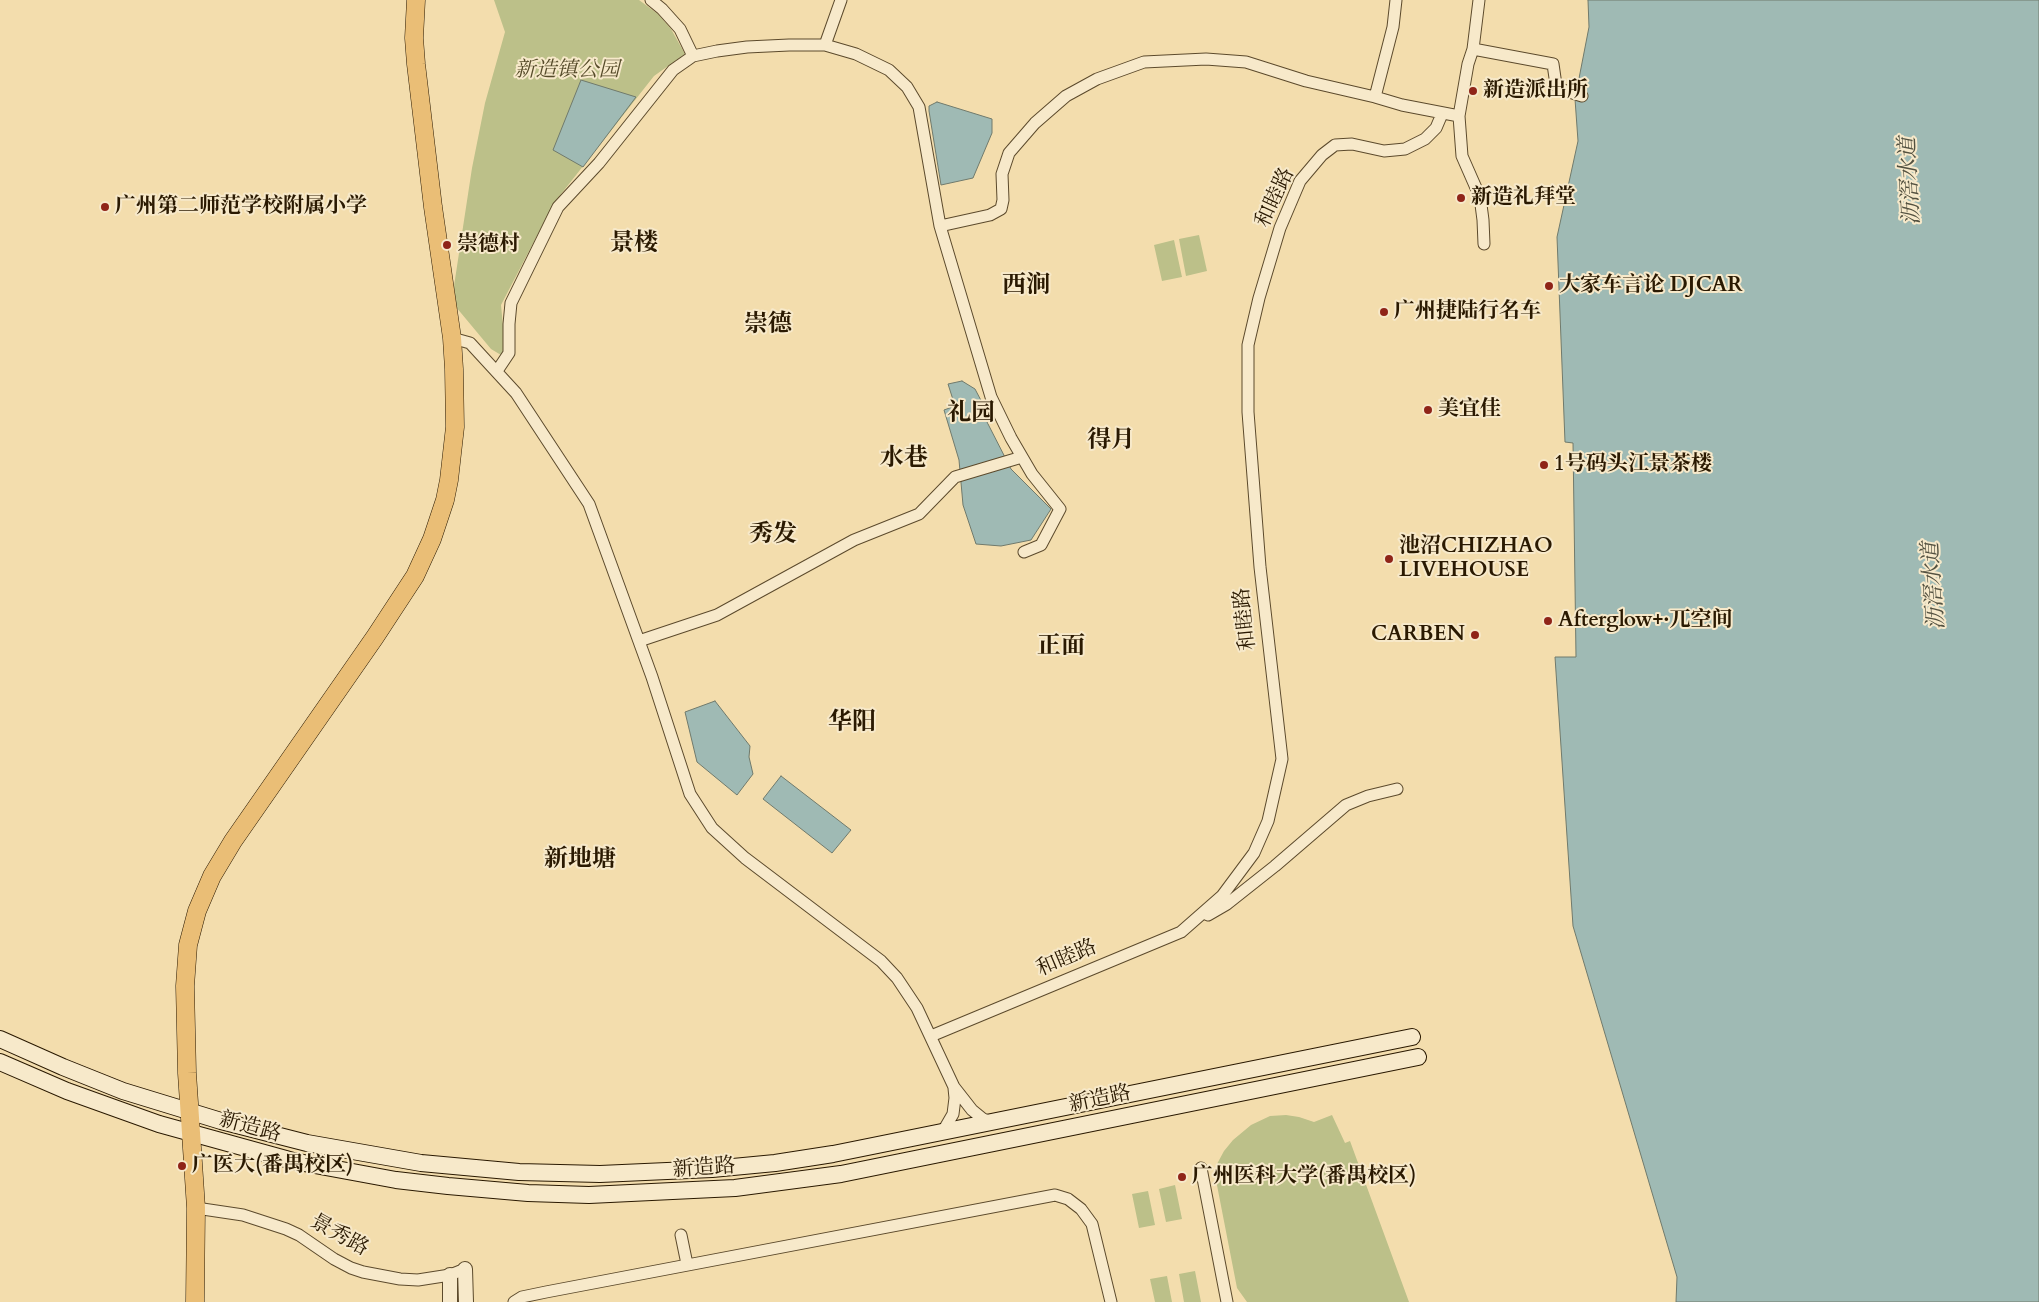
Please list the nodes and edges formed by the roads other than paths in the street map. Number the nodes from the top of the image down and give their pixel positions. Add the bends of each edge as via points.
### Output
1 (416, 0) edge
2 (652, 0) edge
3 (841, 0) edge
4 (1396, 0) edge
5 (1479, 0) edge
6 (825, 45) junction
7 (1474, 49) junction
8 (693, 56) junction
9 (1582, 96) dead end
10 (1375, 98) junction
11 (1442, 114) junction
12 (1459, 116) junction
13 (940, 226) junction
14 (1484, 244) dead end
15 (452, 338) junction
16 (497, 371) junction
17 (1022, 457) junction
18 (1024, 552) dead end
19 (639, 641) junction
20 (1397, 789) dead end
21 (1181, 932) junction
22 (931, 1036) junction
23 (1412, 1037) dead end
24 (0, 1040) edge
25 (1418, 1057) dead end
26 (0, 1062) edge
27 (954, 1086) junction
28 (189, 1112) junction
29 (994, 1123) junction
30 (942, 1133) junction
31 (190, 1134) junction
32 (1201, 1168) dead end
33 (196, 1208) junction
34 (681, 1235) dead end
35 (687, 1264) junction
36 (465, 1269) joint
37 (450, 1275) junction
38 (195, 1302) edge
39 (450, 1302) edge
40 (466, 1302) edge
41 (514, 1302) edge
42 (1110, 1302) edge
43 (1226, 1302) edge

1 - 15 main road via 414,38 417,73 439,259
2 - 8 street via 680,30
3 - 6 street
4 - 10 street via 1393,27
5 - 7 street
6 - 8 street via 747,47
6 - 13 street via 856,54 889,70 908,87 918,107
7 - 9 street via 1553,64 1556,85
7 - 12 street via 1468,64
8 - 16 street via 673,70 599,163 558,207 511,303 510,353
10 - 11 street
10 - 13 street via 1246,62 1144,62 1097,79 1066,96 1035,123 1009,153 1002,174 1001,209 990,215
11 - 12 street
11 - 21 street, 和睦路 via 1436,128 1405,149 1384,151 1352,144 1335,145 1300,181 1280,228 1248,345 1248,412 1260,567 1282,759 1268,821 1254,853 1222,896
12 - 14 street via 1462,156 1480,197
13 - 17 street via 991,397
15 - 16 street via 470,343
15 - 28 main road via 456,396 454,444 445,500 429,546 415,576 376,637 233,841 212,876 197,911 188,945 186,976
16 - 19 street via 516,393 589,504
17 - 18 street via 1060,509 1041,544
17 - 19 street via 955,477 919,514 854,540 717,615
19 - 22 street via 690,794 712,828 745,858 881,961 897,978
20 - 21 street via 1368,796 1346,806 1227,904
21 - 22 street, 和睦路
22 - 27 street
23 - 29 main road, 新造路
24 - 28 main road, 新造路 via 94,1080
25 - 31 main road, 新造路 via 841,1174 695,1191 562,1195 448,1186 319,1166
26 - 31 main road, 新造路 via 75,1094
27 - 29 street via 972,1110
27 - 30 street via 953,1114
28 - 30 main road, 新造路 via 307,1143 372,1155 422,1163 541,1173 646,1173 737,1167 824,1156
28 - 31 main road
29 - 30 main road, 新造路
31 - 33 main road
32 - 43 street
33 - 37 street, 景秀路 via 243,1215 286,1229 334,1259 363,1272 418,1280
33 - 38 main road
34 - 35 street
35 - 41 street via 546,1292
35 - 42 street via 1055,1195 1068,1198 1092,1224
36 - 37 street, 景秀路
36 - 40 street
37 - 39 street

